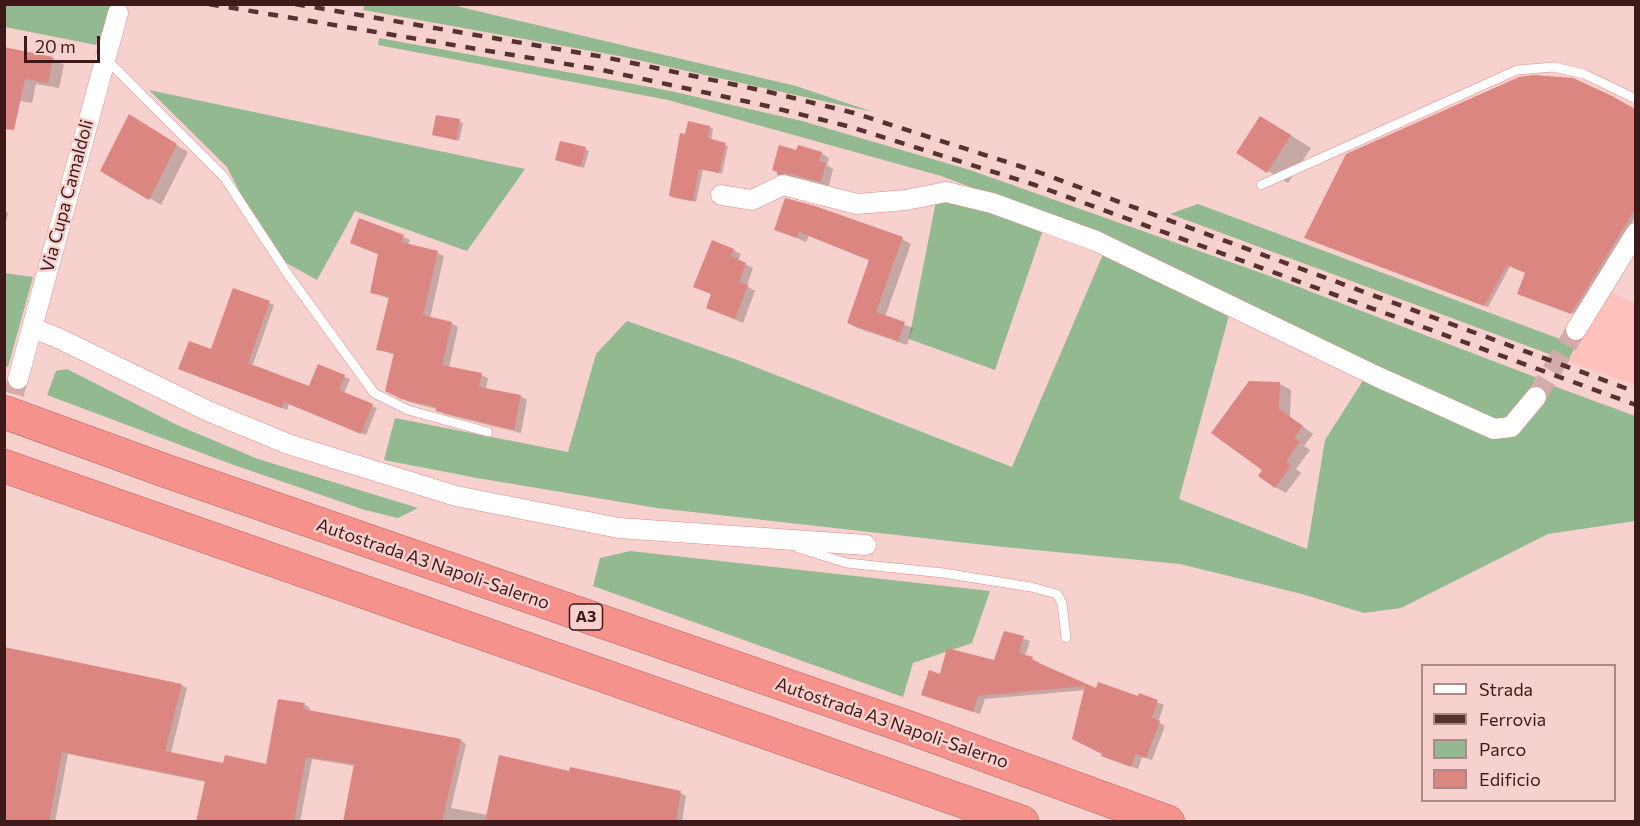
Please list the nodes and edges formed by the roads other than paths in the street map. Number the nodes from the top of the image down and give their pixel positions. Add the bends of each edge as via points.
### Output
1 (118, 13) dead end
2 (105, 58) junction
3 (1635, 99) edge
4 (1261, 185) dead end
5 (722, 195) dead end
6 (1635, 233) edge
7 (33, 328) junction
8 (1576, 330) tunnel mouth
9 (18, 379) tunnel mouth
10 (1536, 397) tunnel mouth
11 (4, 412) edge
12 (488, 432) dead end
13 (4, 466) edge
14 (767, 538) junction
15 (866, 545) dead end
16 (1066, 638) dead end
17 (1022, 822) edge
18 (1168, 822) edge

1 - 2 street, Via Cupa Camaldoli
2 - 7 street, Via Cupa Camaldoli
2 - 12 lane via 224,177 287,273 374,393 408,410
3 - 4 lane via 1584,74 1554,67 1517,70
5 - 10 street via 752,200 783,185 856,204 946,192 992,203 1096,241 1494,429 1511,427
6 - 8 street
7 - 9 street, Via Cupa Camaldoli
7 - 14 street via 208,411 288,444 456,496 619,528
11 - 18 highway, Autostrada A3 Napoli-Salerno / A3
13 - 17 highway
14 - 15 street
14 - 16 lane via 847,563 943,573 1057,594 1062,603

